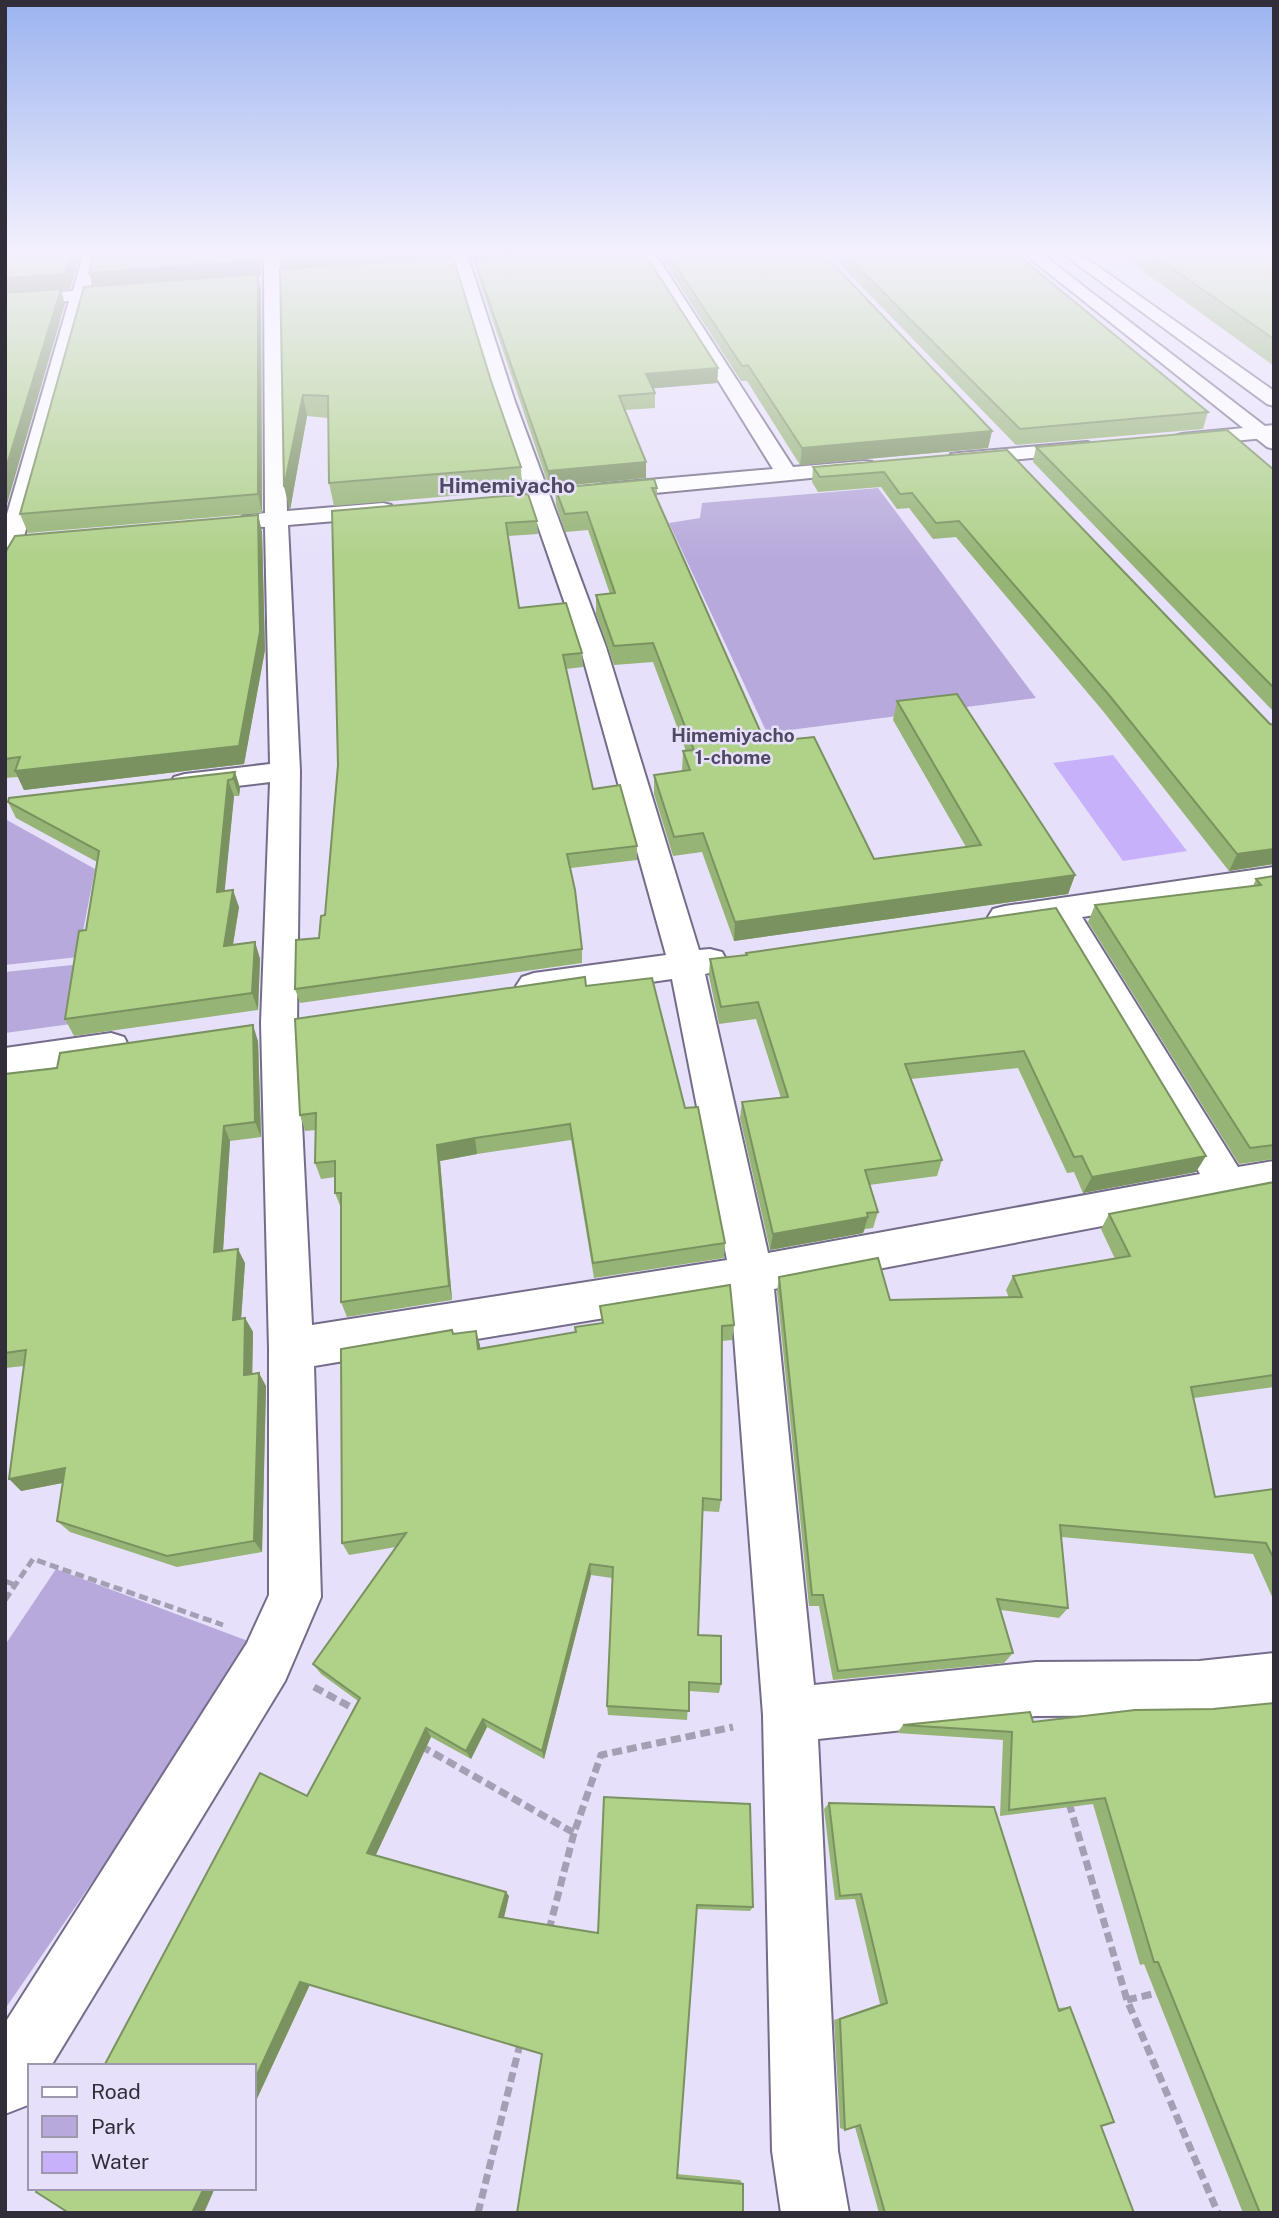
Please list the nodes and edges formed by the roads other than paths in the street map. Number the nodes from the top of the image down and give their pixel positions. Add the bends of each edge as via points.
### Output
1 (62, 355) edge
2 (274, 355) edge
3 (496, 355) edge
4 (712, 355) edge
5 (1164, 355) edge
6 (1211, 355) edge
7 (1274, 400) edge
8 (1269, 435) edge
9 (991, 436) dead end
10 (1159, 442) edge
11 (1105, 447) edge
12 (1009, 455) junction
13 (939, 461) edge
14 (884, 466) edge
15 (1025, 472) edge
16 (787, 474) junction
17 (549, 496) junction
18 (401, 509) edge
19 (276, 519) junction
20 (223, 524) edge
21 (38, 542) edge
22 (7, 551) edge
23 (285, 771) junction
24 (152, 786) edge
25 (1274, 878) edge
26 (1060, 909) junction
27 (980, 921) edge
28 (739, 957) edge
29 (686, 964) junction
30 (496, 992) edge
31 (142, 1042) edge
32 (5, 1062) edge
33 (1274, 1177) edge
34 (1228, 1185) junction
35 (751, 1275) junction
36 (291, 1349) junction
37 (1274, 1680) edge
38 (790, 1715) junction
39 (5, 2082) edge
40 (815, 2213) edge

1 - 22 street
2 - 19 street
3 - 17 street
4 - 16 street
5 - 8 street
6 - 7 street
8 - 10 street
9 - 12 street
11 - 12 street
12 - 13 street
12 - 15 street
14 - 16 street
16 - 17 street
17 - 29 street
18 - 19 street
19 - 20 street
19 - 23 street
21 - 22 street
23 - 24 street
23 - 36 street via 279,1023
25 - 26 street
26 - 27 street
26 - 34 street
28 - 29 street
29 - 30 street
29 - 35 street
31 - 32 street
33 - 34 street
34 - 35 street
35 - 36 street
35 - 38 street
36 - 39 street via 295,1597 266,1662
37 - 38 street via 1199,1688 1036,1689
38 - 40 street via 805,2151

